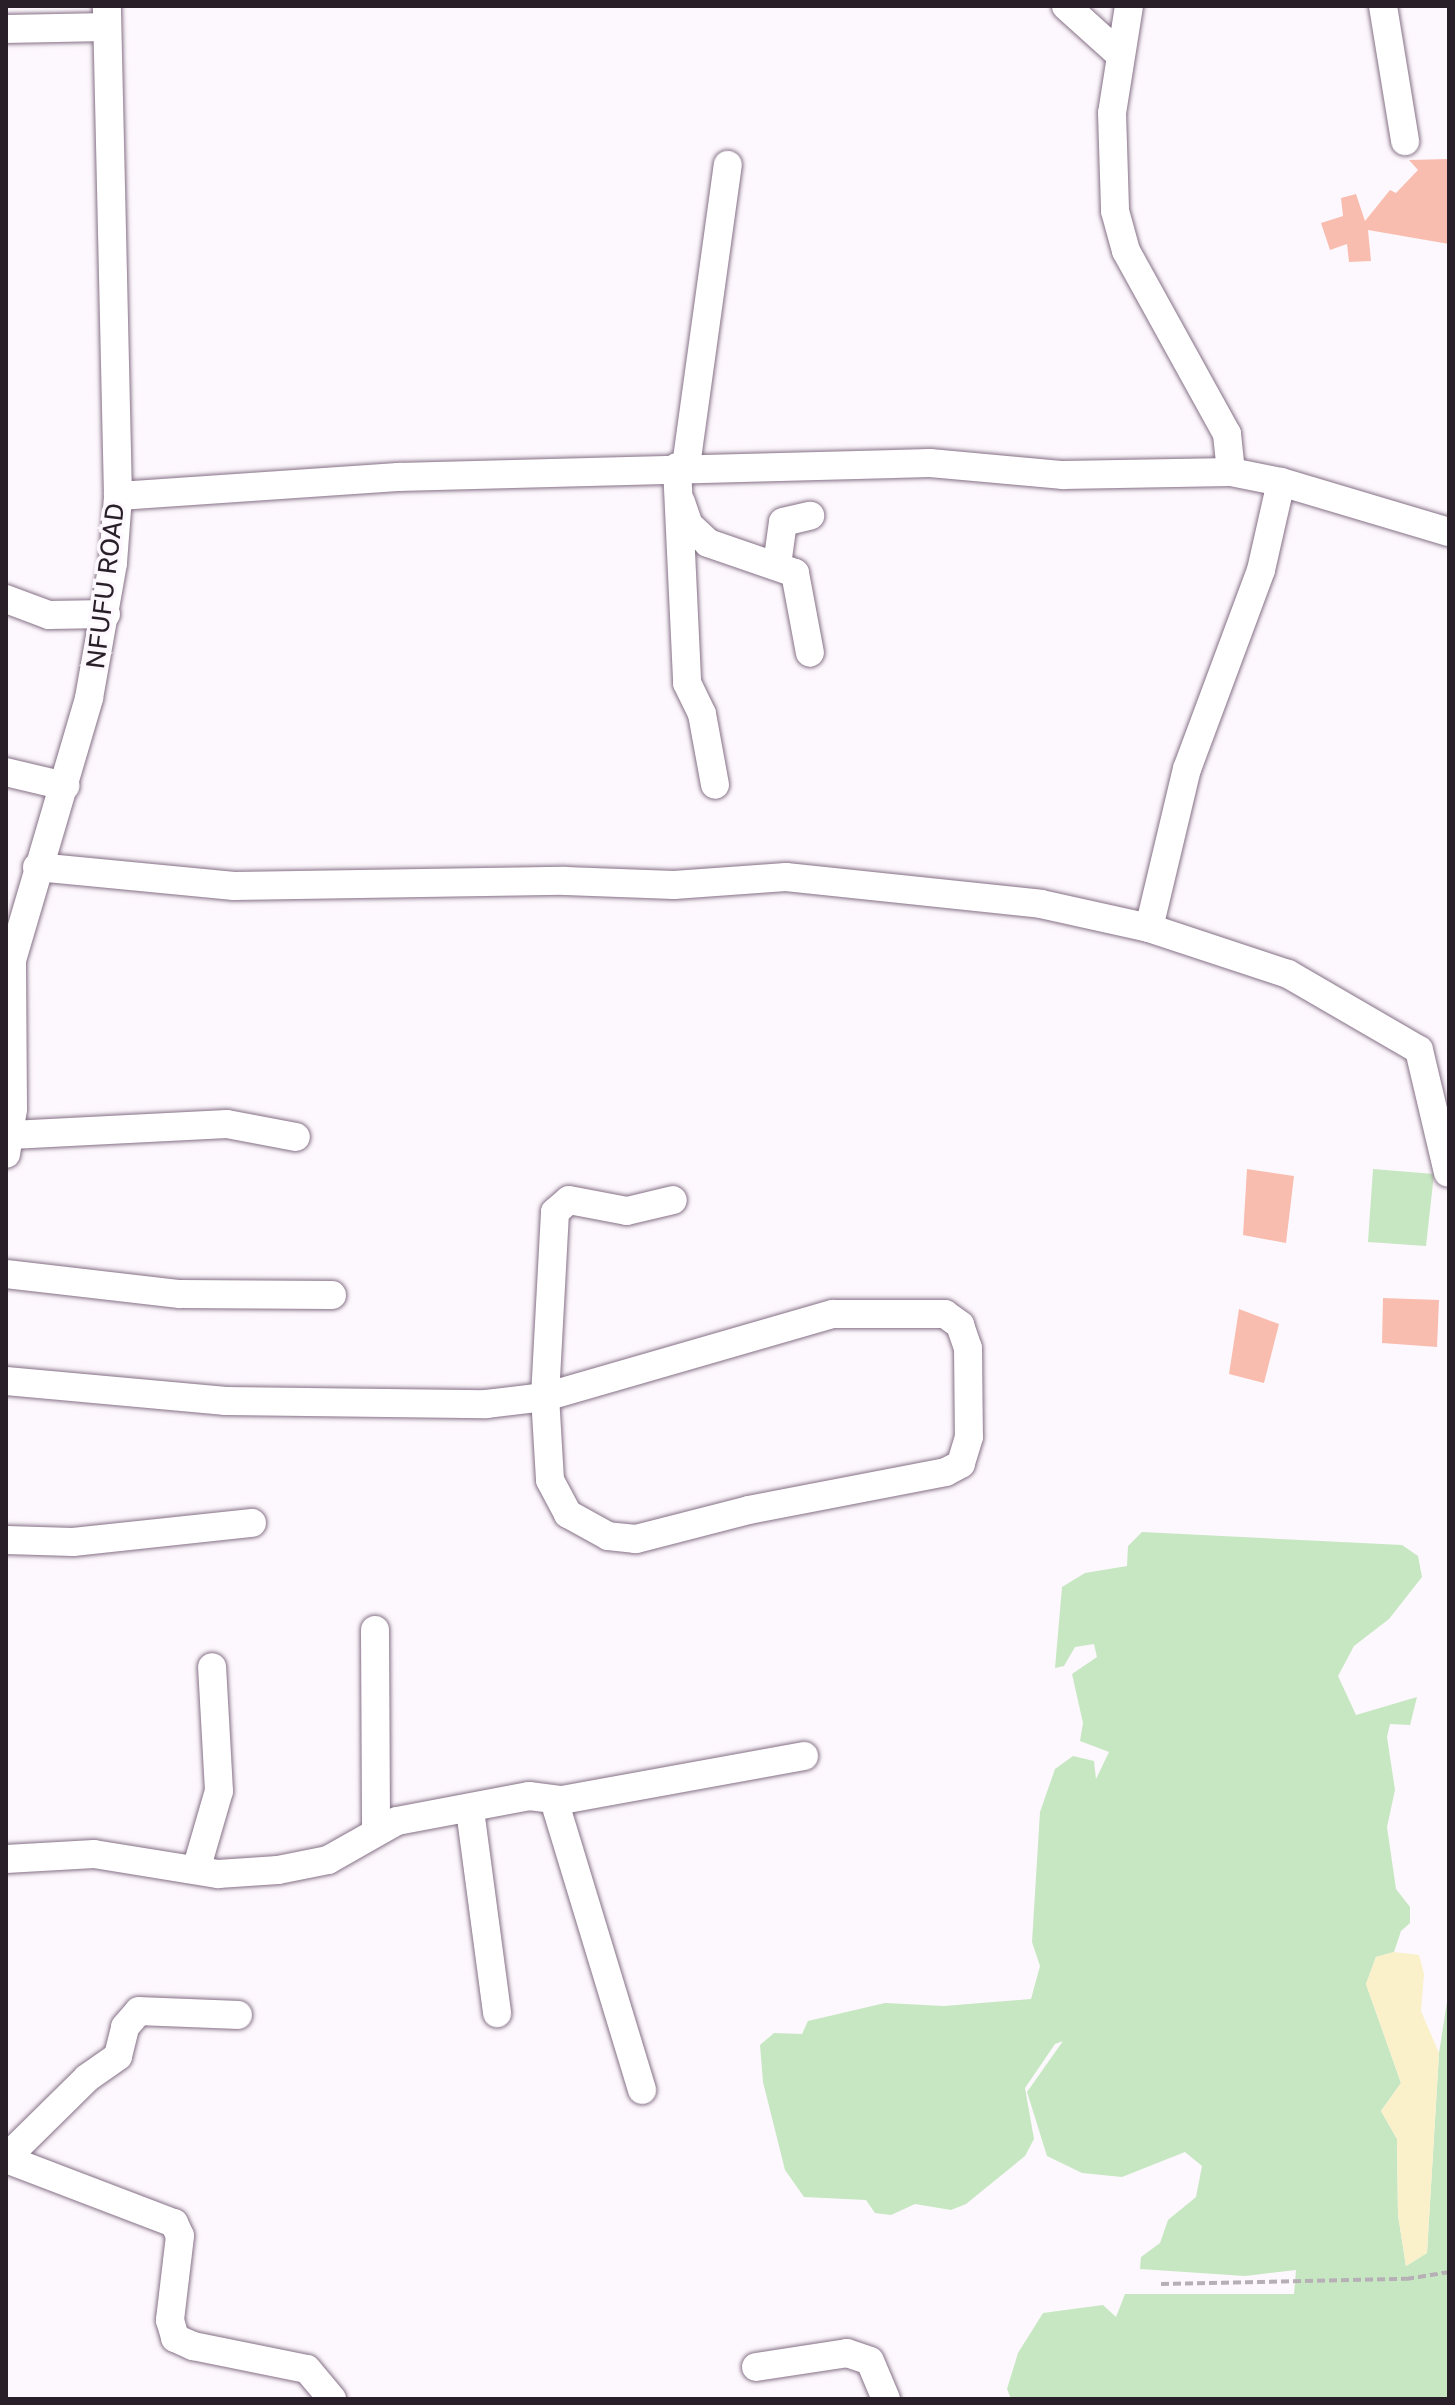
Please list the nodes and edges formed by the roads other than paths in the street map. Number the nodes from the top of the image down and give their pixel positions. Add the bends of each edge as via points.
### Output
1 (1066, 6) edge
2 (1129, 6) edge
3 (1383, 6) edge
4 (107, 17) edge
5 (6, 29) edge
6 (1118, 53) junction
7 (1405, 141) dead end
8 (728, 165) dead end
9 (1231, 472) junction
10 (680, 474) junction
11 (1281, 482) junction
12 (118, 496) junction
13 (810, 516) dead end
14 (1449, 532) edge
15 (777, 565) junction
16 (6, 599) edge
17 (106, 614) junction
18 (810, 653) dead end
19 (6, 772) edge
20 (715, 785) dead end
21 (65, 786) junction
22 (37, 867) junction
23 (1149, 928) junction
24 (9, 1078) edge
25 (296, 1137) dead end
26 (8, 1144) edge
27 (1448, 1173) edge
28 (673, 1200) dead end
29 (6, 1274) edge
30 (332, 1295) dead end
31 (6, 1381) edge
32 (545, 1397) junction
33 (252, 1523) dead end
34 (6, 1540) edge
35 (375, 1630) dead end
36 (212, 1667) dead end
37 (804, 1756) dead end
38 (554, 1800) junction
39 (470, 1810) junction
40 (376, 1829) junction
41 (6, 1859) edge
42 (196, 1870) junction
43 (497, 2013) dead end
44 (238, 2015) dead end
45 (642, 2090) dead end
46 (6, 2159) edge
47 (756, 2367) dead end
48 (332, 2399) edge
49 (886, 2399) edge

1 - 6 street
2 - 6 street
3 - 7 street
4 - 5 street
4 - 12 street, NFUFU ROAD
6 - 9 street via 1112,113 1115,198 1126,251 1214,405 1227,434
8 - 10 street
9 - 10 street via 1063,475 930,463
9 - 11 street
10 - 12 street
10 - 15 street via 689,525 708,543
10 - 20 street via 687,683 702,714
11 - 14 street
11 - 23 street via 1261,570 1187,769
12 - 17 street, NFUFU ROAD
13 - 15 street via 783,522
15 - 18 street via 795,573
16 - 17 street via 49,615
17 - 21 street, NFUFU ROAD
19 - 21 street
21 - 22 street, NFUFU ROAD
22 - 23 street via 191,884 335,887 565,881 674,885 800,878 1041,904
22 - 24 street, NFUFU ROAD via 12,960
23 - 27 street via 1288,974 1419,1050
24 - 26 street, NFUFU ROAD
25 - 26 street via 227,1124
28 - 32 street via 627,1211 576,1200 557,1207
29 - 30 street via 180,1294
31 - 32 street via 322,1405 486,1404
32 - 32 street via 833,1314 945,1314 960,1325 968,1348 968,1447 961,1464 946,1472 749,1510 653,1536 608,1536 568,1514 553,1487
33 - 34 street via 73,1542
35 - 40 street
36 - 42 street via 219,1791
37 - 38 street
38 - 39 street via 529,1796
38 - 45 street
39 - 40 street
39 - 43 street
40 - 42 street via 316,1864 237,1874
41 - 42 street via 94,1854
44 - 46 street via 139,2011 125,2027 118,2056 87,2078
46 - 48 street via 174,2223 180,2236 170,2320 175,2338 307,2369
47 - 49 street via 847,2353 870,2361

